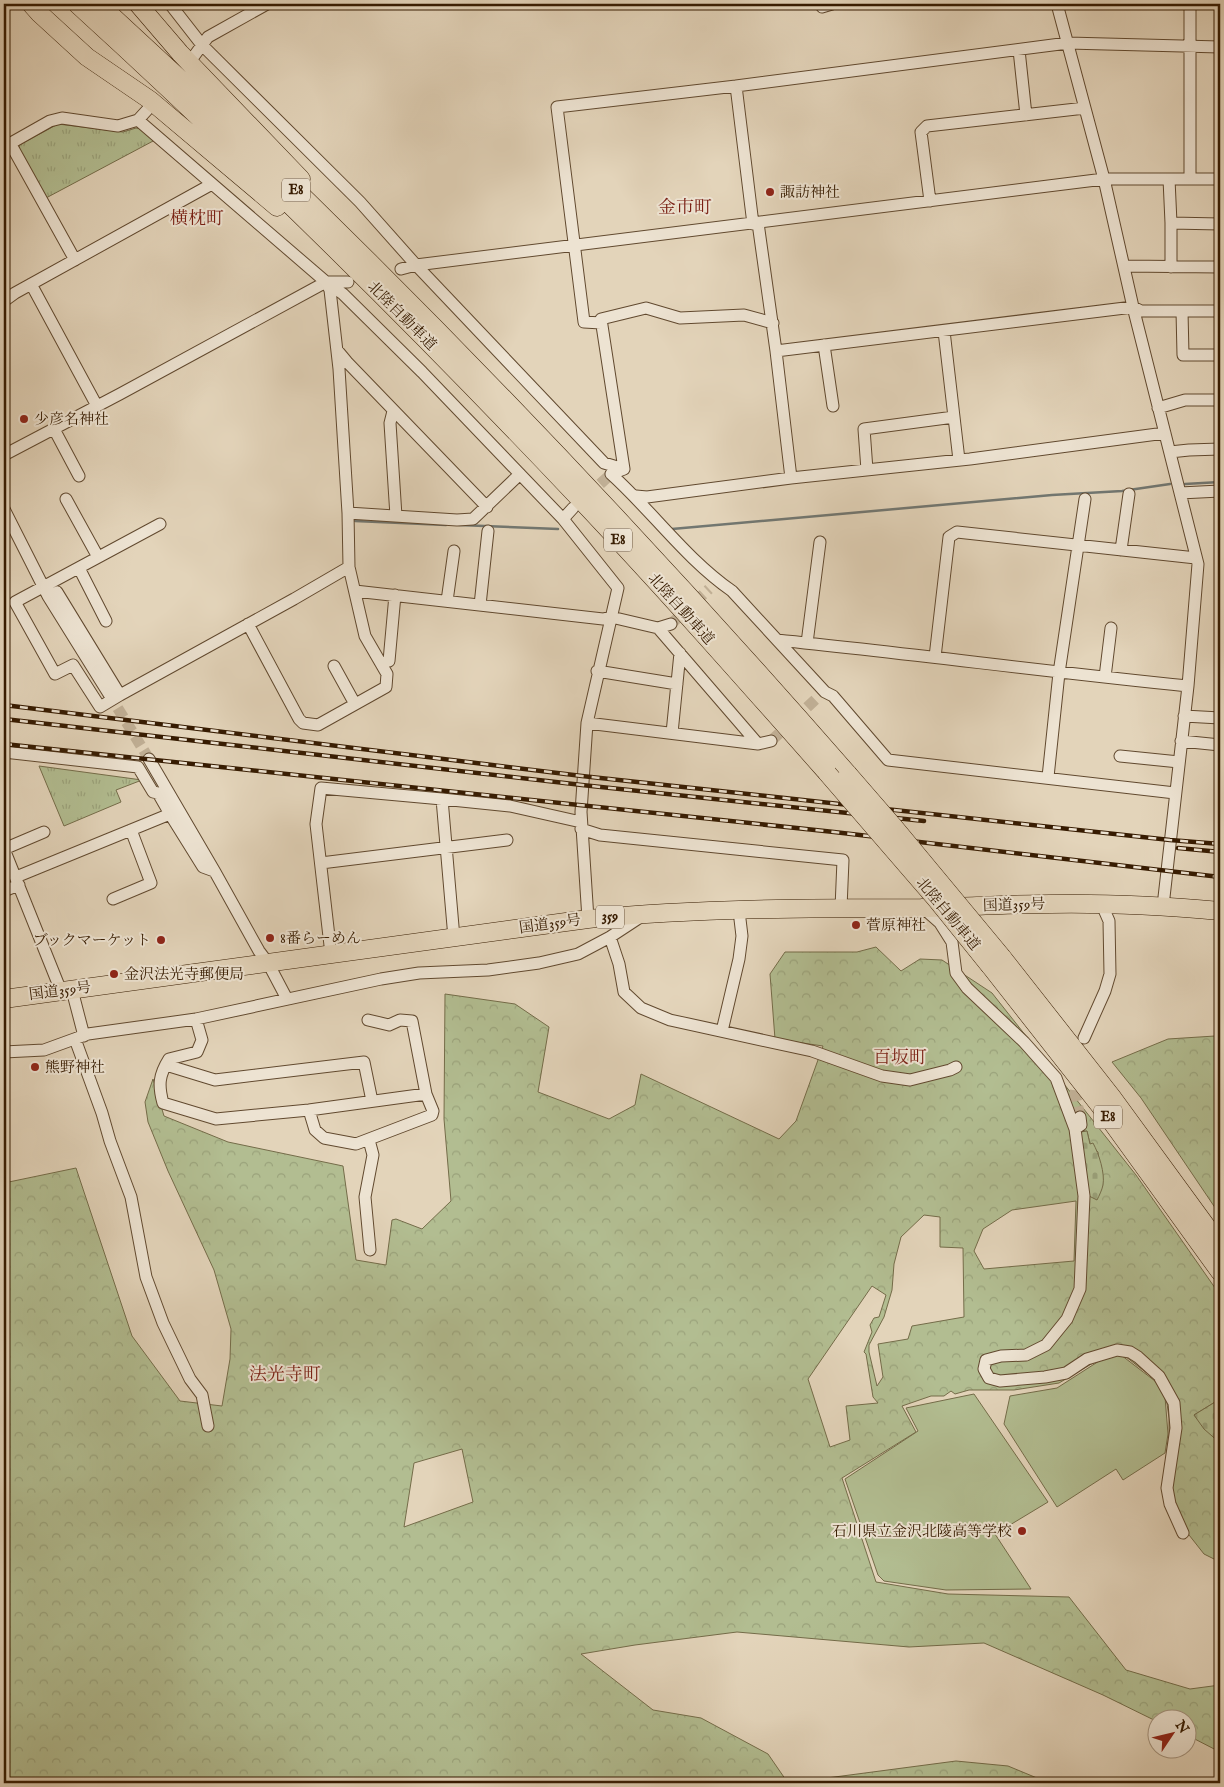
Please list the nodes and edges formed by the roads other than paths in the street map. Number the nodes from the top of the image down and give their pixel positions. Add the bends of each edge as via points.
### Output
1 (31, 4) edge
2 (77, 4) edge
3 (99, 4) edge
4 (138, 4) edge
5 (170, 4) edge
6 (267, 4) edge
7 (821, 4) edge
8 (832, 4) edge
9 (1057, 4) edge
10 (1190, 4) edge
11 (1068, 44) junction
12 (202, 45) junction
13 (1189, 46) junction
14 (1220, 47) edge
15 (1019, 50) junction
16 (194, 56) dead end
17 (736, 86) junction
18 (1085, 108) junction
19 (148, 109) dead end
20 (1026, 115) junction
21 (138, 120) junction
22 (7, 145) edge
23 (1104, 179) junction
24 (1169, 179) junction
25 (1190, 179) junction
26 (1220, 179) edge
27 (212, 184) junction
28 (930, 201) junction
29 (1171, 223) junction
30 (755, 224) junction
31 (1220, 224) edge
32 (574, 246) junction
33 (75, 260) junction
34 (416, 265) junction
35 (1124, 266) junction
36 (1171, 267) junction
37 (1220, 267) edge
38 (401, 269) dead end
39 (326, 282) junction
40 (348, 282) dead end
41 (31, 284) junction
42 (4, 301) edge
43 (1133, 307) junction
44 (1182, 311) junction
45 (1220, 311) edge
46 (400, 314) junction
47 (772, 323) junction
48 (601, 324) junction
49 (944, 330) junction
50 (824, 345) junction
51 (336, 348) junction
52 (776, 351) junction
53 (1220, 355) edge
54 (488, 381) junction
55 (1220, 400) edge
56 (98, 406) junction
57 (832, 406) dead end
58 (1158, 408) junction
59 (393, 410) junction
60 (954, 417) junction
61 (54, 429) junction
62 (1165, 433) junction
63 (1220, 449) edge
64 (1170, 452) junction
65 (4, 455) edge
66 (959, 460) junction
67 (624, 469) junction
68 (868, 470) junction
69 (520, 474) junction
70 (79, 476) dead end
71 (791, 478) junction
72 (1220, 491) edge
73 (1180, 493) junction
74 (1129, 494) dead end
75 (636, 496) junction
76 (66, 499) dead end
77 (1085, 499) dead end
78 (487, 507) junction
79 (573, 508) dead end
80 (4, 510) edge
81 (348, 513) junction
82 (396, 516) junction
83 (562, 519) junction
84 (160, 524) dead end
85 (488, 531) dead end
86 (820, 542) dead end
87 (1078, 545) junction
88 (1121, 550) junction
89 (454, 551) dead end
90 (98, 557) junction
91 (1196, 558) junction
92 (349, 567) junction
93 (79, 568) junction
94 (719, 582) junction
95 (709, 589) tunnel mouth
96 (355, 591) junction
97 (46, 592) junction
98 (395, 595) junction
99 (447, 601) junction
100 (480, 605) junction
101 (611, 617) junction
102 (106, 622) dead end
103 (248, 624) junction
104 (671, 624) tunnel mouth
105 (658, 628) junction
106 (1111, 628) dead end
107 (777, 640) junction
108 (807, 643) junction
109 (680, 653) junction
110 (935, 656) junction
111 (389, 661) dead end
112 (334, 666) dead end
113 (597, 671) junction
114 (1059, 673) junction
115 (1105, 677) junction
116 (677, 684) junction
117 (1188, 686) junction
118 (114, 694) junction
119 (356, 704) junction
120 (1184, 716) junction
121 (1220, 718) edge
122 (587, 722) junction
123 (672, 733) junction
124 (771, 741) tunnel mouth
125 (1181, 741) junction
126 (758, 744) junction
127 (1220, 745) edge
128 (4, 752) edge
129 (1120, 756) dead end
130 (149, 759) tunnel mouth
131 (1179, 762) junction
132 (1048, 777) junction
133 (1175, 792) junction
134 (442, 799) junction
135 (170, 814) junction
136 (581, 825) junction
137 (131, 830) junction
138 (44, 832) dead end
139 (507, 840) dead end
140 (447, 847) junction
141 (4, 849) edge
142 (321, 863) junction
143 (215, 872) junction
144 (18, 881) junction
145 (4, 891) edge
146 (113, 899) dead end
147 (1102, 905) junction
148 (1163, 906) junction
149 (840, 908) junction
150 (923, 908) junction
151 (739, 910) junction
152 (1220, 911) edge
153 (646, 914) junction
154 (588, 919) junction
155 (610, 937) junction
156 (454, 938) junction
157 (331, 954) junction
158 (996, 962) junction
159 (268, 963) junction
160 (67, 991) junction
161 (4, 998) edge
162 (287, 999) junction
163 (196, 1019) junction
164 (368, 1020) dead end
165 (722, 1031) junction
166 (80, 1038) junction
167 (1084, 1038) dead end
168 (4, 1052) edge
169 (166, 1064) junction
170 (956, 1067) dead end
171 (426, 1094) junction
172 (372, 1101) junction
173 (309, 1110) junction
174 (1080, 1117) tunnel mouth
175 (1075, 1129) junction
176 (369, 1140) junction
177 (1220, 1245) edge
178 (370, 1250) dead end
179 (1220, 1272) edge
180 (208, 1426) dead end
181 (1184, 1533) dead end

1 - 46 highway via 87,57 150,100
2 - 46 highway, 北陸自動車道 / E8 via 222,139
3 - 54 highway, 北陸自動車道 / E8 via 251,145
4 - 54 highway via 180,53
5 - 12 street
6 - 12 street via 208,37
7 - 8 street
9 - 11 street
10 - 13 street
11 - 13 street
11 - 15 street
11 - 18 street
12 - 16 street
12 - 34 street via 360,202
13 - 14 street
13 - 25 street
15 - 17 street
15 - 20 street
17 - 30 street
17 - 32 street via 557,107
18 - 20 street
18 - 23 street
19 - 21 street
20 - 28 street via 927,126 921,132
21 - 22 street via 118,126 62,118 50,121
21 - 27 street
22 - 33 street
23 - 24 street
23 - 28 street
23 - 35 street
24 - 25 street
24 - 29 street
25 - 26 street
27 - 33 street
27 - 39 street
28 - 30 street
29 - 31 street
29 - 36 street
30 - 32 street
30 - 47 street
32 - 34 street
32 - 48 street via 584,322
33 - 41 street
34 - 38 street
34 - 67 street via 604,463
35 - 36 street
35 - 43 street
36 - 37 street
39 - 40 street
39 - 51 street via 330,290
39 - 56 street
39 - 69 street via 343,294 422,372
41 - 42 street
41 - 56 street
43 - 44 street via 1140,311
43 - 49 street
43 - 58 street
44 - 45 street
44 - 53 street via 1183,355
46 - 158 highway, 北陸自動車道 / E8, bridge via 667,594
47 - 48 street via 744,315 680,318 646,308 601,319
47 - 52 street
48 - 67 street
49 - 50 street
49 - 60 street
50 - 52 street
50 - 57 street
51 - 59 street
51 - 81 street
52 - 71 street
54 - 158 highway, 北陸自動車道 / E8, bridge via 679,584 848,774 894,827
55 - 58 street via 1185,400
56 - 61 street
58 - 62 street
59 - 78 street
59 - 82 street via 390,423
60 - 66 street
60 - 68 street via 864,429
61 - 65 street
61 - 70 street
62 - 64 street
62 - 66 street
63 - 64 street
64 - 73 street
66 - 68 street
67 - 75 street via 611,474
68 - 71 street
69 - 78 street
69 - 83 street
71 - 75 street
72 - 73 street
73 - 91 street
74 - 88 street
75 - 94 street
76 - 90 street
77 - 87 street
78 - 82 street via 473,519
79 - 83 street
80 - 97 street
81 - 82 street
81 - 92 street
83 - 101 street via 618,588
84 - 90 street
85 - 100 street
86 - 108 street
87 - 88 street
87 - 110 street via 957,532 950,537
87 - 114 street
88 - 91 street
89 - 99 street
90 - 93 street
91 - 117 street
92 - 96 street
92 - 103 street
93 - 97 street
93 - 102 street
94 - 95 street
94 - 107 street via 732,591
96 - 98 street
96 - 119 street via 365,636 387,674 386,688
97 - 118 street
97 - 118 street via 15,602 55,674 73,665 100,707
98 - 99 street
98 - 111 street
99 - 100 street
100 - 101 street via 603,619
101 - 105 street
101 - 113 street
103 - 118 street
103 - 119 street via 303,723 318,725
104 - 105 street
105 - 109 street
106 - 115 street
107 - 108 street
107 - 132 street via 821,694 833,696 888,760
108 - 110 street
109 - 116 street
109 - 126 street
110 - 114 street
112 - 119 street
113 - 116 street
113 - 122 street
114 - 115 street
114 - 132 street
115 - 117 street
116 - 123 street
117 - 120 street
120 - 121 street
120 - 125 street
122 - 123 street
122 - 136 street
123 - 126 street
124 - 126 street
125 - 127 street
125 - 131 street
128 - 135 street via 138,767
129 - 131 street
130 - 143 street
131 - 133 street
132 - 133 street
133 - 148 street
134 - 136 street via 510,806
134 - 140 street
134 - 142 street via 321,788 316,824
135 - 137 street
135 - 143 street via 203,867
136 - 149 street via 600,835 843,860
136 - 154 street
137 - 144 street
137 - 146 street via 150,883
138 - 141 street
139 - 140 street
140 - 142 street
140 - 156 street
141 - 144 street
142 - 157 street
143 - 159 street
144 - 145 street
144 - 160 street
147 - 148 highway, 国道359号 / 359
147 - 150 highway, 国道359号 / 359
147 - 167 street via 1109,921 1110,974
148 - 152 highway, 国道359号 / 359
149 - 150 highway, 国道359号 / 359
149 - 151 highway, 国道359号 / 359
150 - 175 street via 940,923 952,942 956,973 967,988 1024,1042 1056,1078
151 - 153 highway, 国道359号 / 359
151 - 165 street via 742,936 739,959
153 - 154 highway, 国道359号 / 359
153 - 155 street
154 - 156 highway, 国道359号 / 359
155 - 162 street via 578,954 539,963 380,979
155 - 165 street via 624,992 641,1008 670,1020
156 - 157 highway, 国道359号 / 359
157 - 159 highway, 国道359号 / 359
158 - 177 highway, 北陸自動車道 / E8 via 1112,1097
158 - 179 highway, 北陸自動車道 / E8
159 - 160 highway, 国道359号 / 359
159 - 162 street
160 - 161 highway, 国道359号 / 359
160 - 166 street
162 - 163 street
163 - 166 street
163 - 169 street via 202,1040 197,1052 169,1059
164 - 171 street via 389,1025 400,1020 412,1021
165 - 170 street via 812,1051 882,1076 910,1080
166 - 168 street via 44,1050
166 - 180 street via 110,1141 131,1197 146,1277 167,1331 190,1379 202,1395
169 - 172 street via 215,1080 364,1062
169 - 173 street via 159,1088 164,1103 216,1119
171 - 172 street
171 - 176 street via 432,1115
172 - 173 street
173 - 176 street via 315,1130 324,1138 356,1144
174 - 175 street via 1081,1125
175 - 181 street via 1084,1196 1080,1289 1067,1319 1046,1345 1026,1354 986,1360 984,1369 989,1378 1019,1380 1066,1373 1087,1359 1117,1350 1138,1357 1159,1376 1174,1403 1176,1428 1167,1488 1170,1504
176 - 178 street via 373,1155 365,1197

